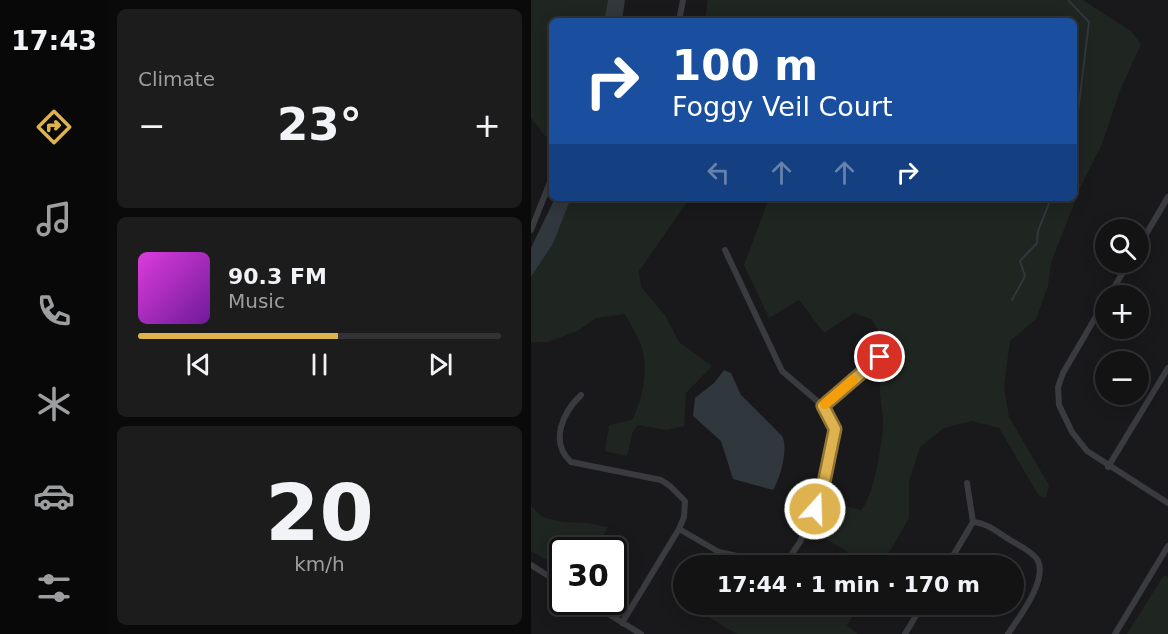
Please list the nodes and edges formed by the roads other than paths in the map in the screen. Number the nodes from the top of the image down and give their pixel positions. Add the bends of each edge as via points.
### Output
1 (683, 0) edge
2 (680, 18) edge
3 (549, 185) edge
4 (1168, 197) edge
5 (1149, 229) edge
6 (531, 230) edge
7 (725, 250) dead end
8 (1095, 318) edge
9 (880, 357) dead end
10 (1168, 368) edge
11 (581, 395) dead end
12 (823, 406) junction
13 (1108, 467) junction
14 (967, 483) dead end
15 (1168, 503) edge
16 (973, 522) junction
17 (679, 529) junction
18 (1168, 546) edge
19 (954, 555) edge
20 (531, 565) edge
21 (549, 576) edge
22 (610, 615) edge
23 (916, 615) edge
24 (622, 622) junction
25 (641, 634) edge
26 (905, 634) edge
27 (1008, 634) edge
28 (1115, 634) edge

1 - 2 street
3 - 6 street
4 - 5 street
7 - 12 street via 782,371
8 - 13 street via 1063,373 1059,399 1079,444
9 - 12 street
10 - 13 street
11 - 17 street via 563,421 559,443 564,455 571,462 654,478 670,486 685,501
12 - 17 street via 835,429 829,462 822,492 789,558 770,563 719,552
13 - 15 street
14 - 16 street
16 - 19 street
16 - 27 street via 1003,536 1038,561 1038,585
17 - 24 street
18 - 28 street
20 - 21 street
22 - 24 street
23 - 26 street
24 - 25 street

